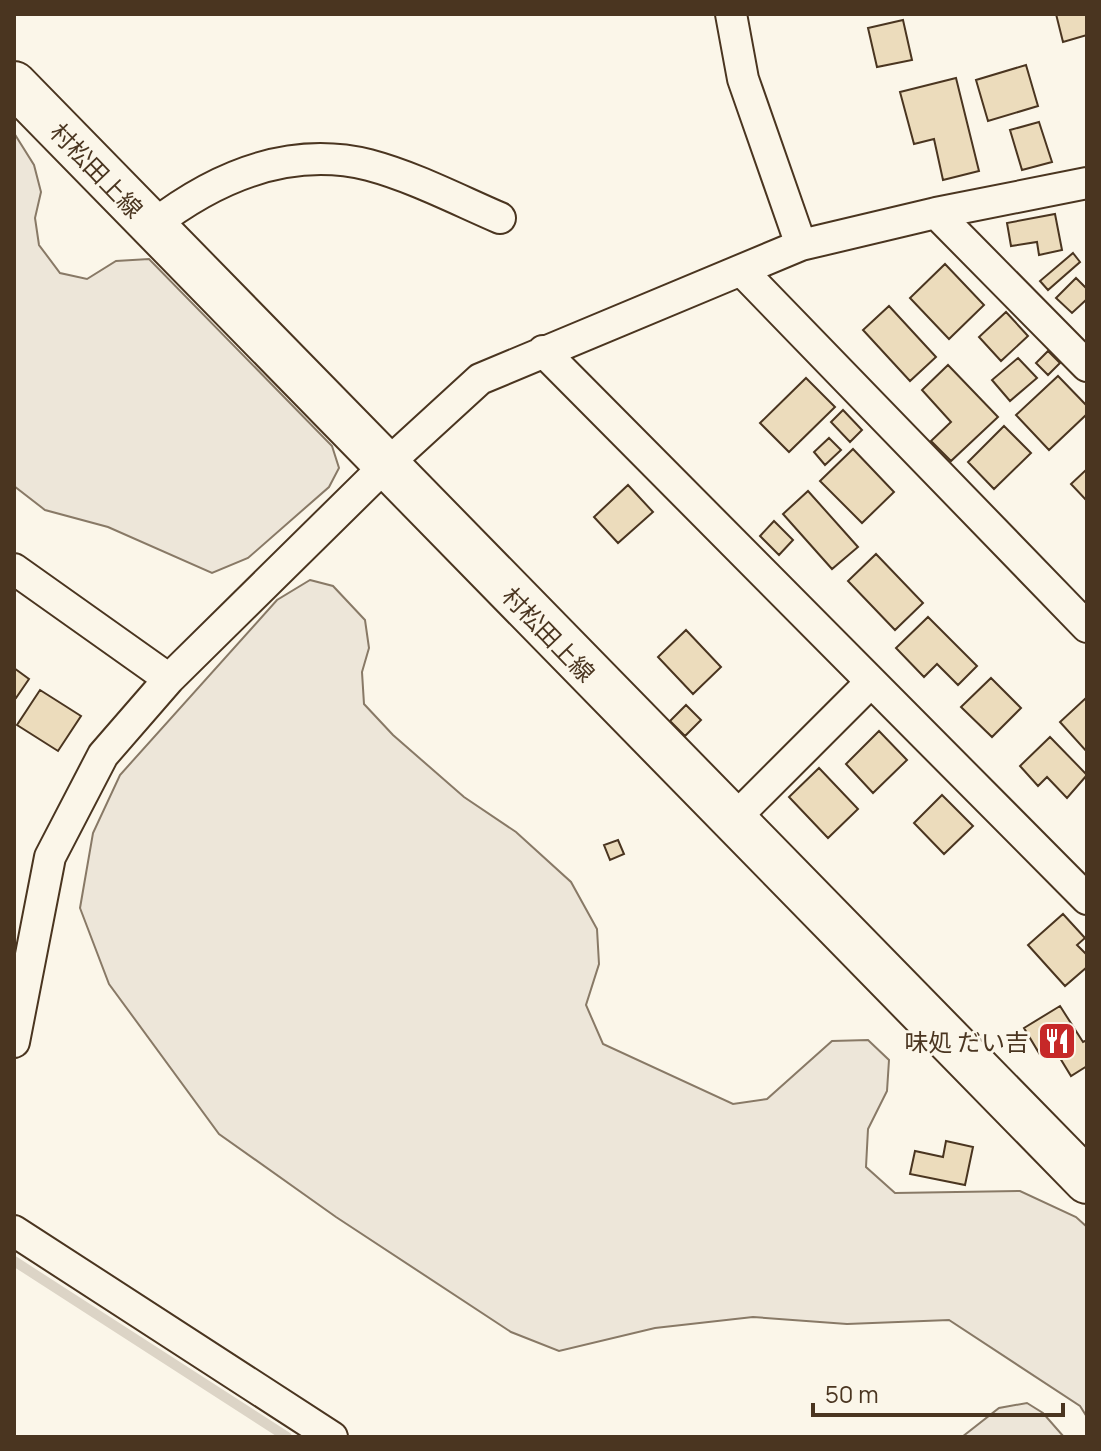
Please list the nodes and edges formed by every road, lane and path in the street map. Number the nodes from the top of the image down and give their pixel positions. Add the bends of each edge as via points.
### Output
1 (739, 15) edge
2 (14, 84) edge
3 (1087, 183) edge
4 (936, 213) junction
5 (500, 218) dead end
6 (152, 226) junction
7 (801, 245) junction
8 (743, 272) junction
9 (543, 351) junction
10 (1087, 366) edge
11 (385, 466) junction
12 (14, 569) edge
13 (1087, 627) edge
14 (169, 679) junction
15 (871, 682) junction
16 (732, 821) junction
17 (1087, 899) edge
18 (14, 1042) edge
19 (1087, 1181) edge
20 (14, 1231) edge
21 (332, 1437) edge

1 - 7 street via 743,79
2 - 6 main road, 村松田上線
3 - 4 street
4 - 7 street
4 - 10 street
5 - 6 street via 366,164 308,160 239,173 188,198
6 - 11 main road, 村松田上線
7 - 8 street
8 - 9 street
8 - 13 street
9 - 11 street via 480,379
9 - 15 street
11 - 14 street
11 - 16 main road, 村松田上線
12 - 14 street
14 - 18 street via 103,755 50,857
15 - 16 street
15 - 17 street
16 - 19 main road, 村松田上線
20 - 21 street

